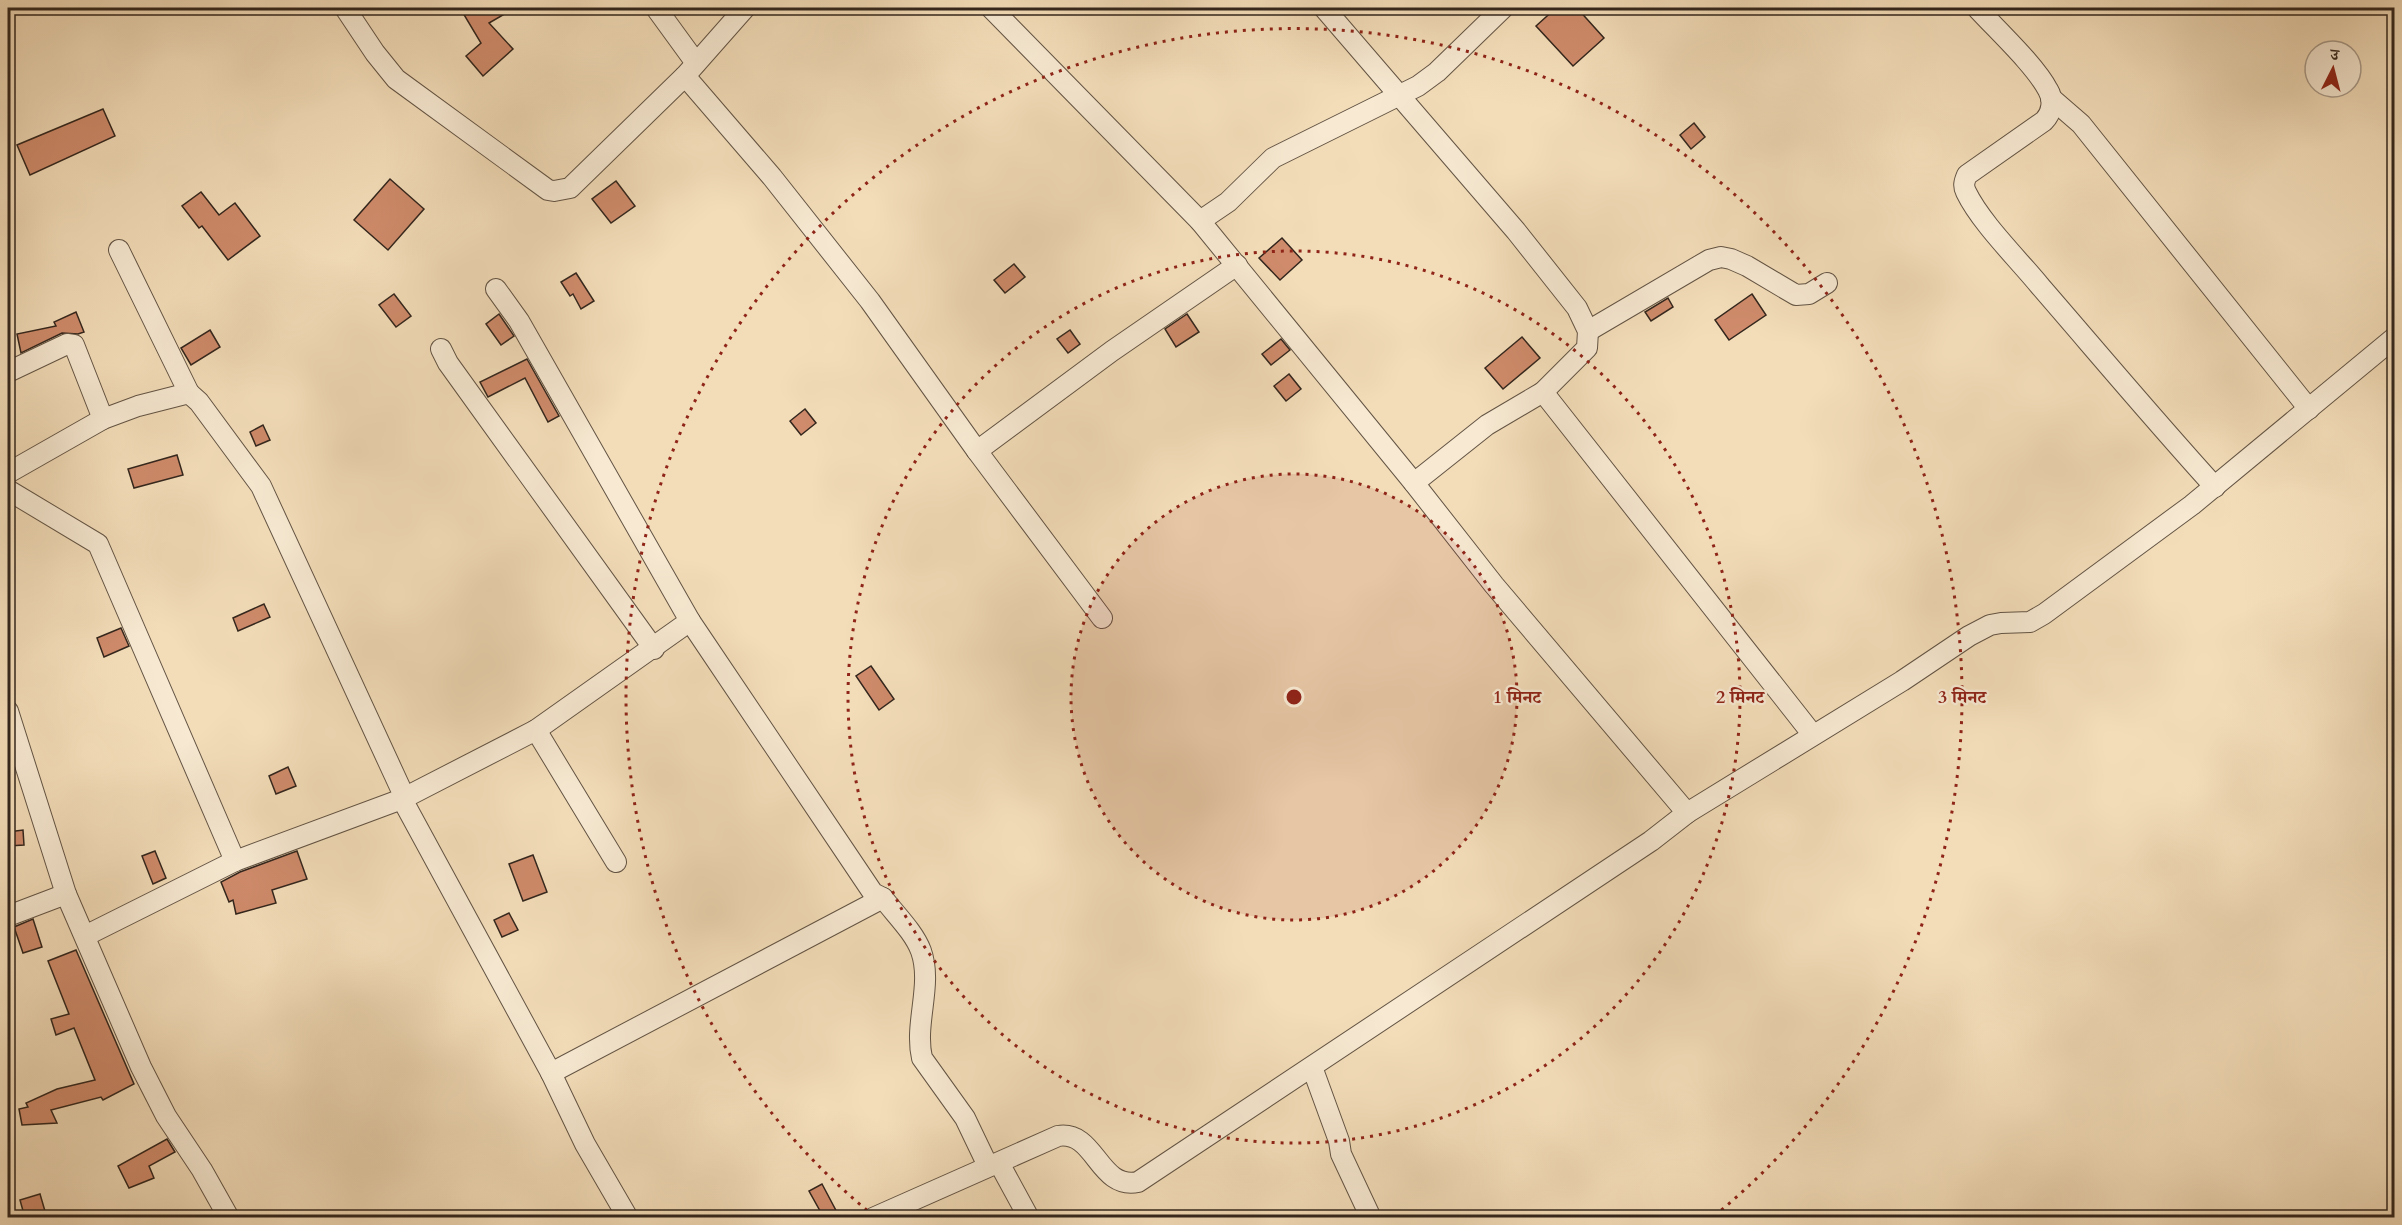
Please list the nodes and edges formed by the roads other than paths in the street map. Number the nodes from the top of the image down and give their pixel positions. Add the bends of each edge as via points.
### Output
1 (345, 8) edge
2 (656, 8) edge
3 (745, 8) edge
4 (991, 8) edge
5 (1323, 8) edge
6 (1977, 8) edge
7 (1499, 9) edge
8 (691, 69) junction
9 (1400, 95) junction
10 (2051, 99) junction
11 (1200, 220) junction
12 (119, 250) dead end
13 (1237, 265) junction
14 (1827, 283) dead end
15 (496, 289) dead end
16 (1588, 331) junction
17 (2394, 338) edge
18 (441, 349) dead end
19 (8, 372) edge
20 (1543, 392) junction
21 (189, 393) junction
22 (2309, 408) junction
23 (103, 419) junction
24 (977, 451) junction
25 (8, 473) edge
26 (1414, 483) junction
27 (2215, 487) junction
28 (8, 490) edge
29 (1102, 618) dead end
30 (690, 621) junction
31 (654, 649) junction
32 (8, 711) edge
33 (536, 730) junction
34 (1813, 735) junction
35 (403, 798) junction
36 (1687, 813) junction
37 (236, 861) junction
38 (616, 862) dead end
39 (66, 894) junction
40 (882, 898) junction
41 (8, 916) edge
42 (85, 936) junction
43 (1312, 1067) junction
44 (551, 1073) junction
45 (994, 1165) junction
46 (229, 1218) edge
47 (628, 1218) edge
48 (873, 1218) edge
49 (1029, 1218) edge
50 (1371, 1218) edge

1 - 8 street via 396,79 548,190 570,188
2 - 8 street
3 - 8 street
4 - 11 street
5 - 9 street
6 - 10 street via 2033,70
7 - 9 street via 1437,72
8 - 24 street via 870,301
9 - 11 street via 1273,158 1228,202
9 - 16 street via 1516,231 1577,308
10 - 22 street via 2081,124
10 - 27 street via 2049,117 1967,175 1966,192 2154,421
11 - 13 street
12 - 21 street
13 - 24 street
13 - 26 street
14 - 16 street via 1809,294 1796,295 1747,266 1720,257
15 - 30 street via 519,321
16 - 20 street via 1587,348
17 - 22 street
18 - 31 street via 447,363
19 - 23 street via 67,344 74,345
20 - 26 street via 1487,425
20 - 34 street
21 - 23 street
21 - 35 street via 261,486
22 - 27 street
23 - 25 street
24 - 29 street
26 - 36 street via 1494,585
27 - 34 street via 2044,614 2031,622 2001,623 1981,630
28 - 37 street via 98,544
30 - 31 street
30 - 40 street via 873,893
31 - 33 street
32 - 39 street
33 - 35 street
33 - 38 street
34 - 36 street
35 - 37 street
35 - 44 street
36 - 43 street
37 - 42 street
39 - 41 street
39 - 42 street
40 - 44 street
40 - 45 street via 921,951 922,1058
42 - 46 street via 166,1116
43 - 45 street via 1138,1182 1119,1182 1075,1137 1066,1135
43 - 50 street via 1341,1155
44 - 47 street via 585,1144
45 - 48 street
45 - 49 street

